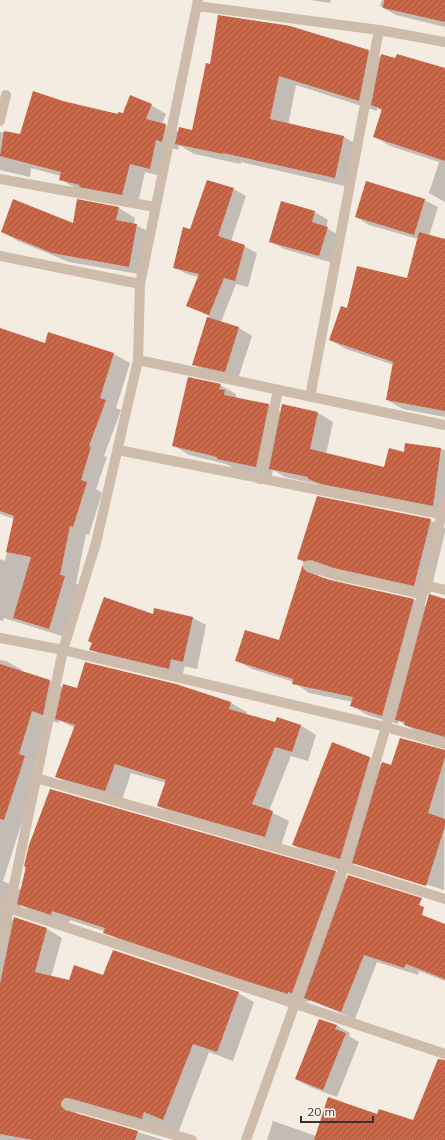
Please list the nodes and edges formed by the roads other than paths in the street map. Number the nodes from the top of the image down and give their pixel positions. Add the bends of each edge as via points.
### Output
1 (198, 3) edge
2 (379, 30) junction
3 (445, 42) edge
4 (6, 95) dead end
5 (0, 122) edge
6 (0, 179) edge
7 (155, 208) junction
8 (0, 256) edge
9 (140, 284) junction
10 (138, 360) junction
11 (278, 390) junction
12 (310, 397) junction
13 (445, 424) edge
14 (118, 450) junction
15 (260, 479) junction
16 (445, 499) edge
17 (444, 515) edge
18 (309, 566) dead end
19 (424, 590) junction
20 (445, 590) edge
21 (0, 638) edge
22 (63, 650) junction
23 (386, 727) junction
24 (445, 744) edge
25 (36, 778) junction
26 (344, 867) junction
27 (445, 900) edge
28 (4, 906) edge
29 (0, 952) edge
30 (295, 1003) junction
31 (445, 1054) edge
32 (67, 1104) dead end
33 (192, 1140) edge
34 (246, 1140) edge

1 - 2 street
1 - 7 street
2 - 3 street
2 - 12 street
4 - 5 street
6 - 7 street
7 - 9 street
8 - 9 street
9 - 10 street
10 - 11 street
10 - 14 street
11 - 12 street
11 - 15 street
12 - 13 street
14 - 15 street
14 - 22 street via 96,543
15 - 17 street
16 - 17 street
17 - 19 street
18 - 19 street via 332,574
19 - 20 street
19 - 23 street
21 - 22 street
22 - 23 street
22 - 25 street
23 - 24 street
23 - 26 street
25 - 26 street
25 - 28 street
26 - 27 street
26 - 30 street
28 - 29 street
28 - 30 street
30 - 31 street
30 - 34 street
32 - 33 street

